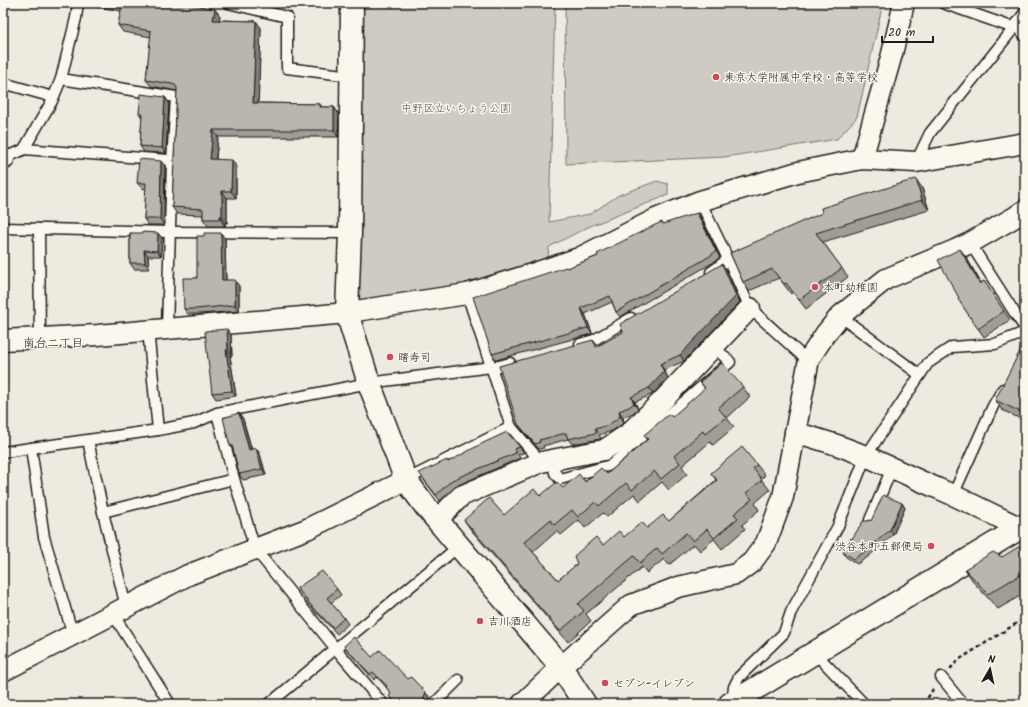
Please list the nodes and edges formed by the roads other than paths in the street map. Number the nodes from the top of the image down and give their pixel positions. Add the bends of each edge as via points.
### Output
1 (78, 3) edge
2 (232, 3) edge
3 (352, 3) edge
4 (904, 3) edge
5 (943, 3) edge
6 (968, 7) edge
7 (1025, 12) edge
8 (1015, 26) junction
9 (1025, 36) edge
10 (343, 74) dead end
11 (60, 79) junction
12 (3, 83) edge
13 (53, 97) junction
14 (1025, 143) edge
15 (24, 148) junction
16 (3, 159) edge
17 (862, 159) junction
18 (172, 162) junction
19 (916, 162) junction
20 (700, 201) junction
21 (1025, 210) edge
22 (3, 228) edge
23 (40, 229) junction
24 (170, 232) junction
25 (350, 233) junction
26 (970, 243) junction
27 (728, 259) junction
28 (704, 276) edge
29 (468, 294) junction
30 (750, 308) junction
31 (642, 312) edge
32 (347, 313) junction
33 (840, 316) junction
34 (1025, 328) edge
35 (158, 329) junction
36 (1025, 332) edge
37 (40, 338) junction
38 (3, 340) edge
39 (572, 346) edge
40 (809, 358) junction
41 (521, 360) edge
42 (492, 367) junction
43 (920, 375) junction
44 (1009, 380) edge
45 (369, 383) junction
46 (218, 413) junction
47 (511, 428) junction
48 (158, 430) junction
49 (795, 432) junction
50 (88, 440) junction
51 (31, 448) junction
52 (3, 452) edge
53 (866, 456) junction
54 (547, 461) junction
55 (892, 468) junction
56 (234, 479) junction
57 (406, 480) junction
58 (953, 495) junction
59 (103, 512) junction
60 (438, 520) junction
61 (870, 520) edge
62 (1024, 527) edge
63 (459, 546) junction
64 (255, 549) junction
65 (120, 610) junction
66 (73, 635) junction
67 (336, 649) junction
68 (815, 653) junction
69 (562, 667) junction
70 (3, 672) edge
71 (941, 677) road end
72 (458, 680) dead end
73 (735, 703) edge
74 (170, 704) edge
75 (269, 704) edge
76 (383, 704) edge
77 (434, 704) edge
78 (522, 704) edge
79 (585, 704) edge
80 (864, 704) edge
81 (963, 704) edge

1 - 11 lane
2 - 10 lane via 288,17 287,68
3 - 25 street
4 - 17 street
5 - 6 lane
6 - 8 lane
7 - 8 lane
8 - 9 lane
8 - 19 lane via 930,133
11 - 13 lane
11 - 18 lane via 176,97
12 - 13 lane
13 - 15 lane
14 - 19 street
15 - 16 lane
15 - 18 lane
17 - 19 street
17 - 20 street via 798,172
18 - 24 lane
20 - 27 lane
20 - 29 street via 656,219 579,258
21 - 26 street
22 - 23 lane
23 - 24 lane
23 - 37 lane
24 - 25 lane
24 - 35 lane
25 - 32 street
26 - 33 street via 886,278
26 - 34 lane
27 - 28 lane
27 - 30 lane
29 - 32 street
29 - 42 lane
30 - 40 lane via 799,353
30 - 54 street via 628,434 604,450
31 - 39 lane via 594,340
32 - 35 street
32 - 45 street
33 - 40 street
33 - 43 lane
35 - 37 street
35 - 48 lane
36 - 43 lane via 994,344 952,347 928,363
37 - 38 street
40 - 49 street
41 - 42 lane
42 - 45 lane
42 - 47 lane
43 - 53 lane
44 - 58 lane via 993,406
45 - 46 lane
45 - 57 street
46 - 48 lane via 194,423
46 - 56 lane
47 - 54 lane
47 - 57 lane
48 - 50 lane
49 - 53 street
49 - 69 street via 783,497 766,543 752,562 736,574 678,587 631,605
50 - 51 lane
50 - 59 lane
51 - 52 lane
51 - 66 lane via 44,537
53 - 55 street
53 - 73 lane via 838,526 791,612 784,632 739,677 734,687
54 - 60 street via 461,496
55 - 58 street
55 - 61 lane
56 - 59 lane
56 - 64 lane
57 - 60 street
57 - 64 street via 307,529
58 - 62 street
59 - 65 lane
60 - 63 street
62 - 68 street
63 - 67 lane
63 - 69 street
64 - 65 street via 188,575
64 - 67 lane
65 - 66 street
65 - 74 lane
66 - 70 street
67 - 75 lane
67 - 76 lane
68 - 73 street
68 - 80 lane
69 - 78 street
69 - 79 street
71 - 81 lane
72 - 77 lane

